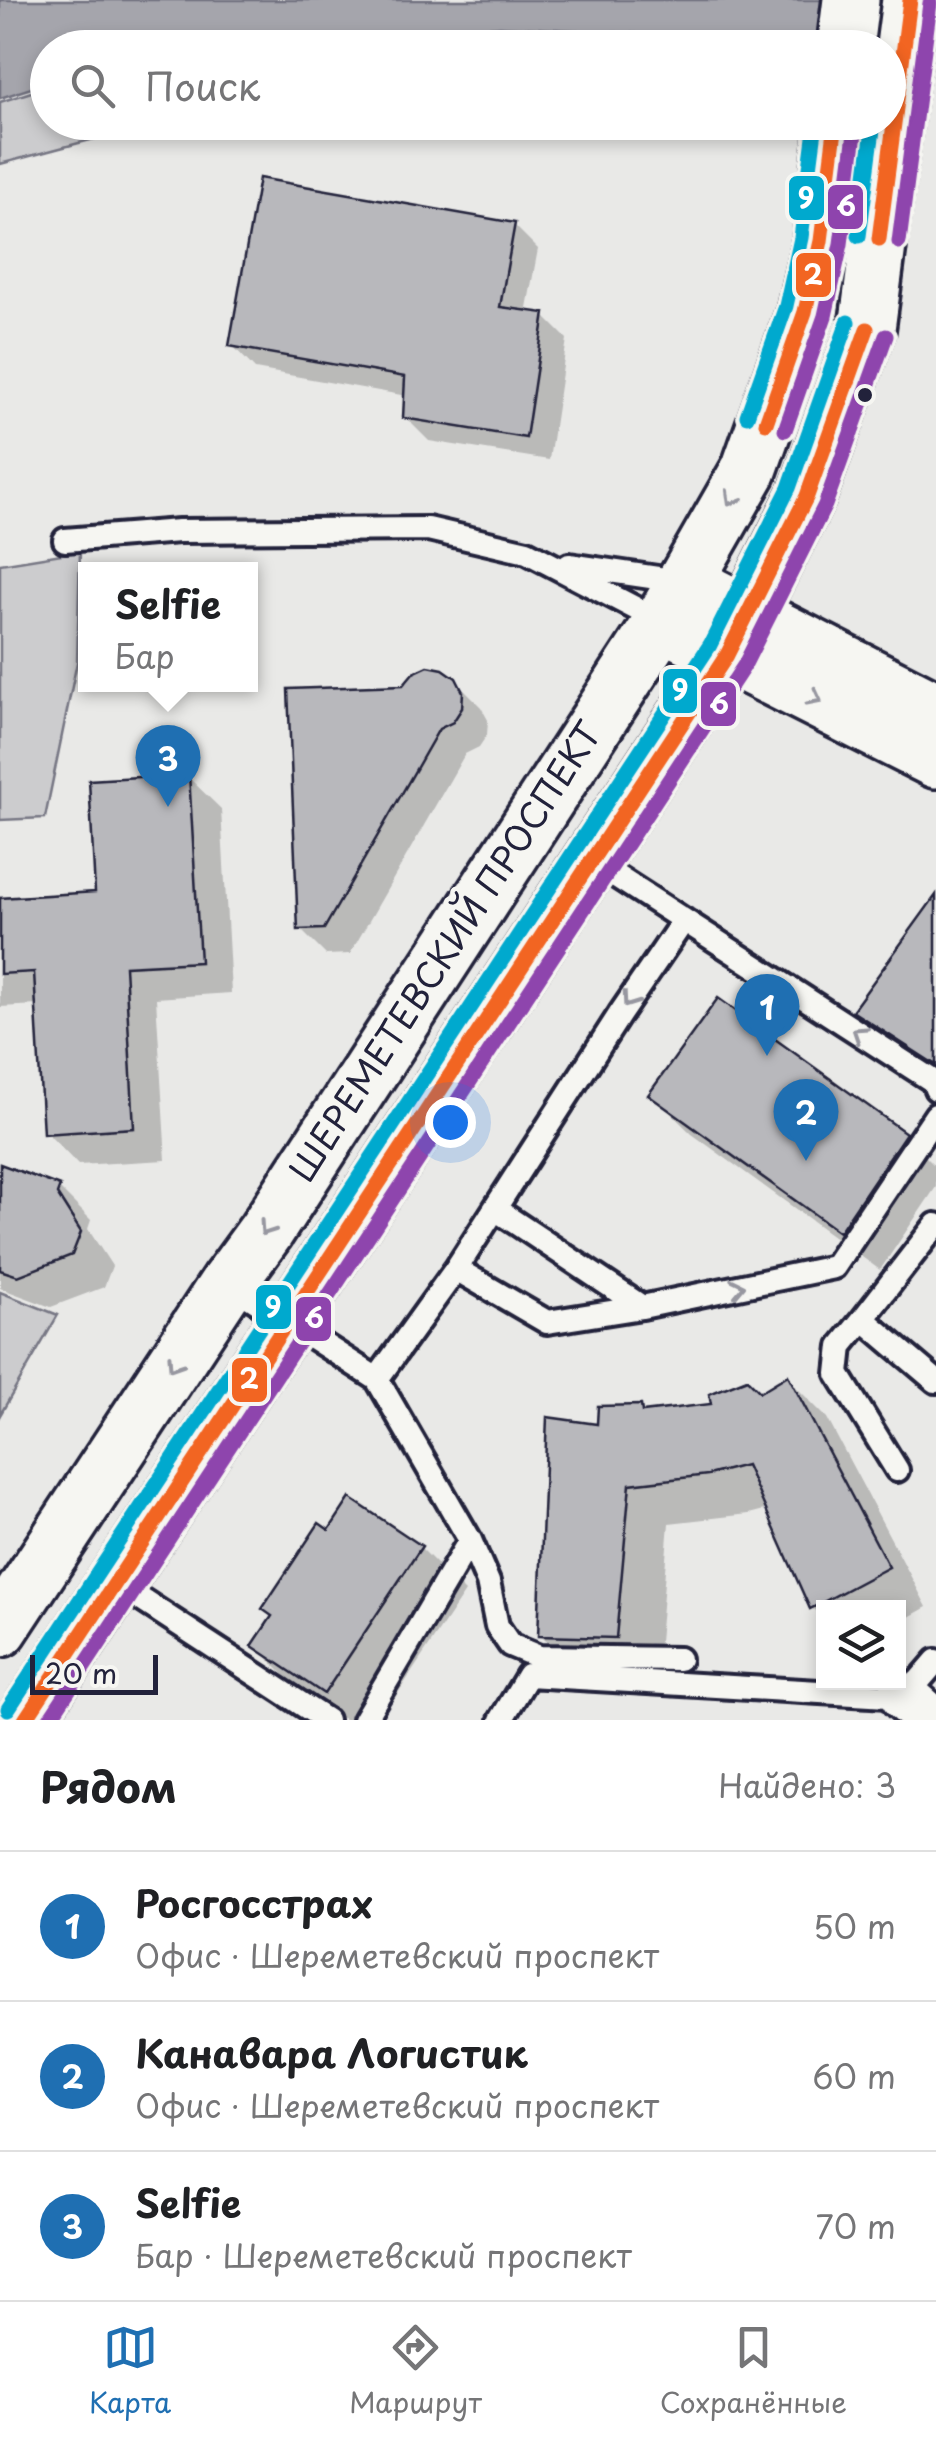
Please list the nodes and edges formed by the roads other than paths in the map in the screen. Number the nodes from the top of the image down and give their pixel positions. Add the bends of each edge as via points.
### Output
1 (851, 0) edge
2 (910, 0) edge
3 (847, 30) edge
4 (906, 31) edge
5 (834, 140) edge
6 (892, 140) edge
7 (64, 540) dead end
8 (550, 562) junction
9 (673, 602) junction
10 (738, 635) junction
11 (936, 710) edge
12 (936, 760) edge
13 (591, 860) junction
14 (684, 920) junction
15 (936, 1089) edge
16 (936, 1115) edge
17 (495, 1208) junction
18 (936, 1225) edge
19 (456, 1270) junction
20 (228, 1283) junction
21 (642, 1307) junction
22 (863, 1319) junction
23 (287, 1322) junction
24 (377, 1379) junction
25 (936, 1381) edge
26 (898, 1470) dead end
27 (470, 1540) junction
28 (116, 1583) junction
29 (7, 1605) edge
30 (81, 1634) junction
31 (679, 1659) dead end
32 (936, 1661) edge
33 (918, 1709) edge
34 (24, 1720) edge
35 (326, 1720) edge
36 (364, 1720) edge
37 (501, 1720) edge

1 - 3 main road
2 - 4 main road, ШЕРЕМЕТЕВСКИЙ ПРОСПЕКТ
5 -> 9 main road, ШЕРЕМЕТЕВСКИЙ ПРОСПЕКТ via 805,312 749,470
6 - 10 main road, ШЕРЕМЕТЕВСКИЙ ПРОСПЕКТ via 868,329 807,496
7 - 8 lane via 178,531 428,529
8 - 9 lane
8 - 9 lane
9 - 10 main road
9 -> 20 main road, ШЕРЕМЕТЕВСКИЙ ПРОСПЕКТ
10 - 11 main road via 839,664
10 -> 12 main road
10 - 13 main road, ШЕРЕМЕТЕВСКИЙ ПРОСПЕКТ
13 - 14 lane
13 - 23 main road, ШЕРЕМЕТЕВСКИЙ ПРОСПЕКТ
15 -> 14 lane via 933,1080
14 -> 17 lane
21 -> 16 lane via 834,1266
17 - 19 lane
17 - 21 lane
18 - 22 lane
19 - 21 lane via 547,1322
19 - 24 lane
20 - 23 lane
20 -> 29 main road, ШЕРЕМЕТЕВСКИЙ ПРОСПЕКТ
22 - 25 lane
22 - 26 lane via 841,1346 838,1374
23 - 24 lane
23 - 28 main road, ШЕРЕМЕТЕВСКИЙ ПРОСПЕКТ
24 - 27 lane
27 - 31 lane via 488,1582 496,1626 510,1645 539,1657
27 - 36 lane
28 - 30 main road, ШЕРЕМЕТЕВСКИЙ ПРОСПЕКТ
28 - 35 lane
29 - 30 main road
30 - 34 main road, ШЕРЕМЕТЕВСКИЙ ПРОСПЕКТ
32 - 33 lane
33 - 37 lane via 528,1675

